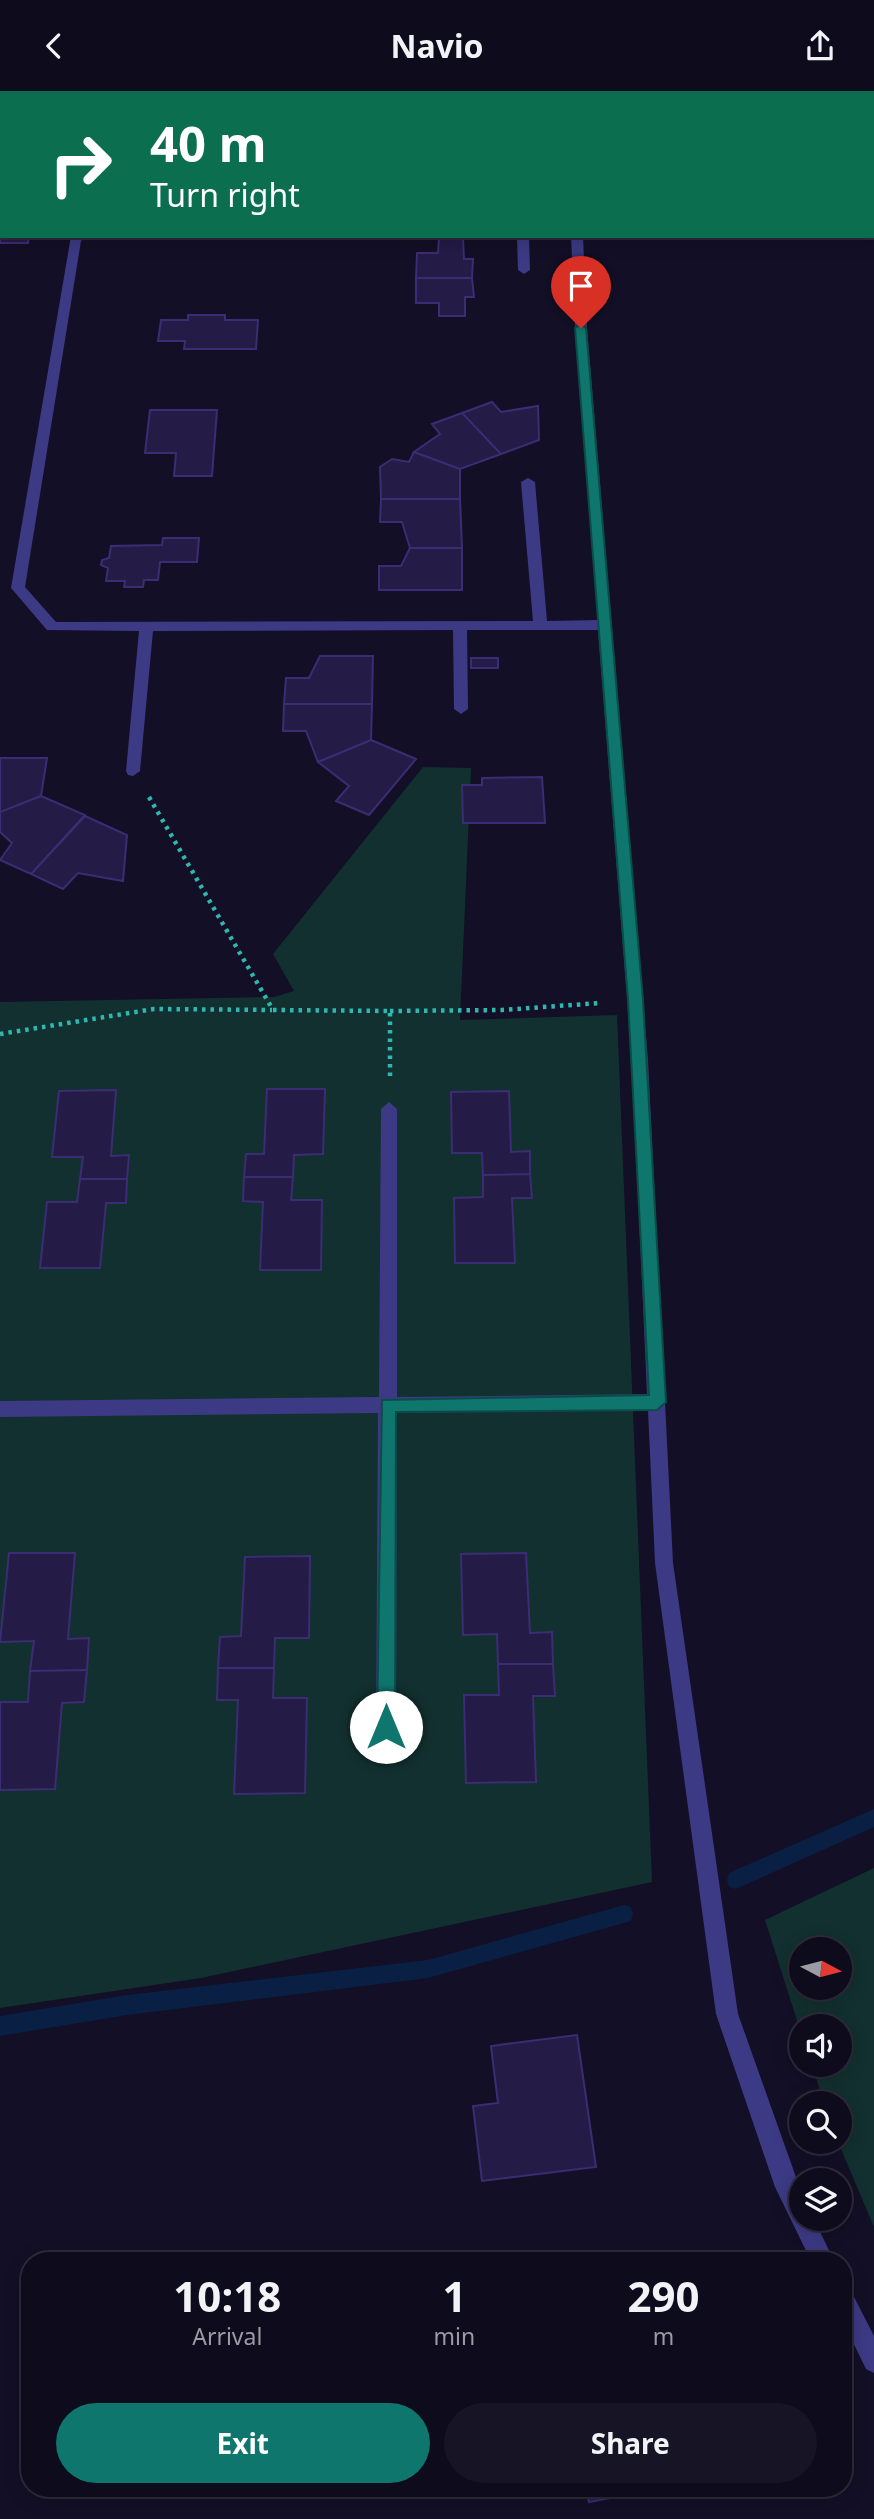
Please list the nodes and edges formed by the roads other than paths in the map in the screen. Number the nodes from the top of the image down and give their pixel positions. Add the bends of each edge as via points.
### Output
1 (78, 238) edge
2 (523, 238) edge
3 (576, 238) edge
4 (524, 270) dead end
5 (528, 482) dead end
6 (540, 625) junction
7 (606, 625) junction
8 (460, 626) junction
9 (146, 627) junction
10 (461, 709) dead end
11 (133, 771) road end
12 (389, 1109) road end
13 (657, 1402) junction
14 (388, 1405) junction
15 (0, 1409) edge
16 (386, 1727) dead end
17 (789, 2193) edge
18 (808, 2231) edge
19 (819, 2252) edge
20 (852, 2317) edge
21 (874, 2361) edge

1 - 9 street via 18,588 52,627
2 - 4 street
3 - 7 street
5 - 6 street
6 - 7 street
6 - 8 street
7 - 13 street via 636,1000
8 - 9 street
8 - 10 street
9 - 11 street
12 - 14 street
13 - 14 street
13 - 17 street via 664,1563 727,2014
14 - 15 street
14 - 16 street
18 - 19 street
20 - 21 street

